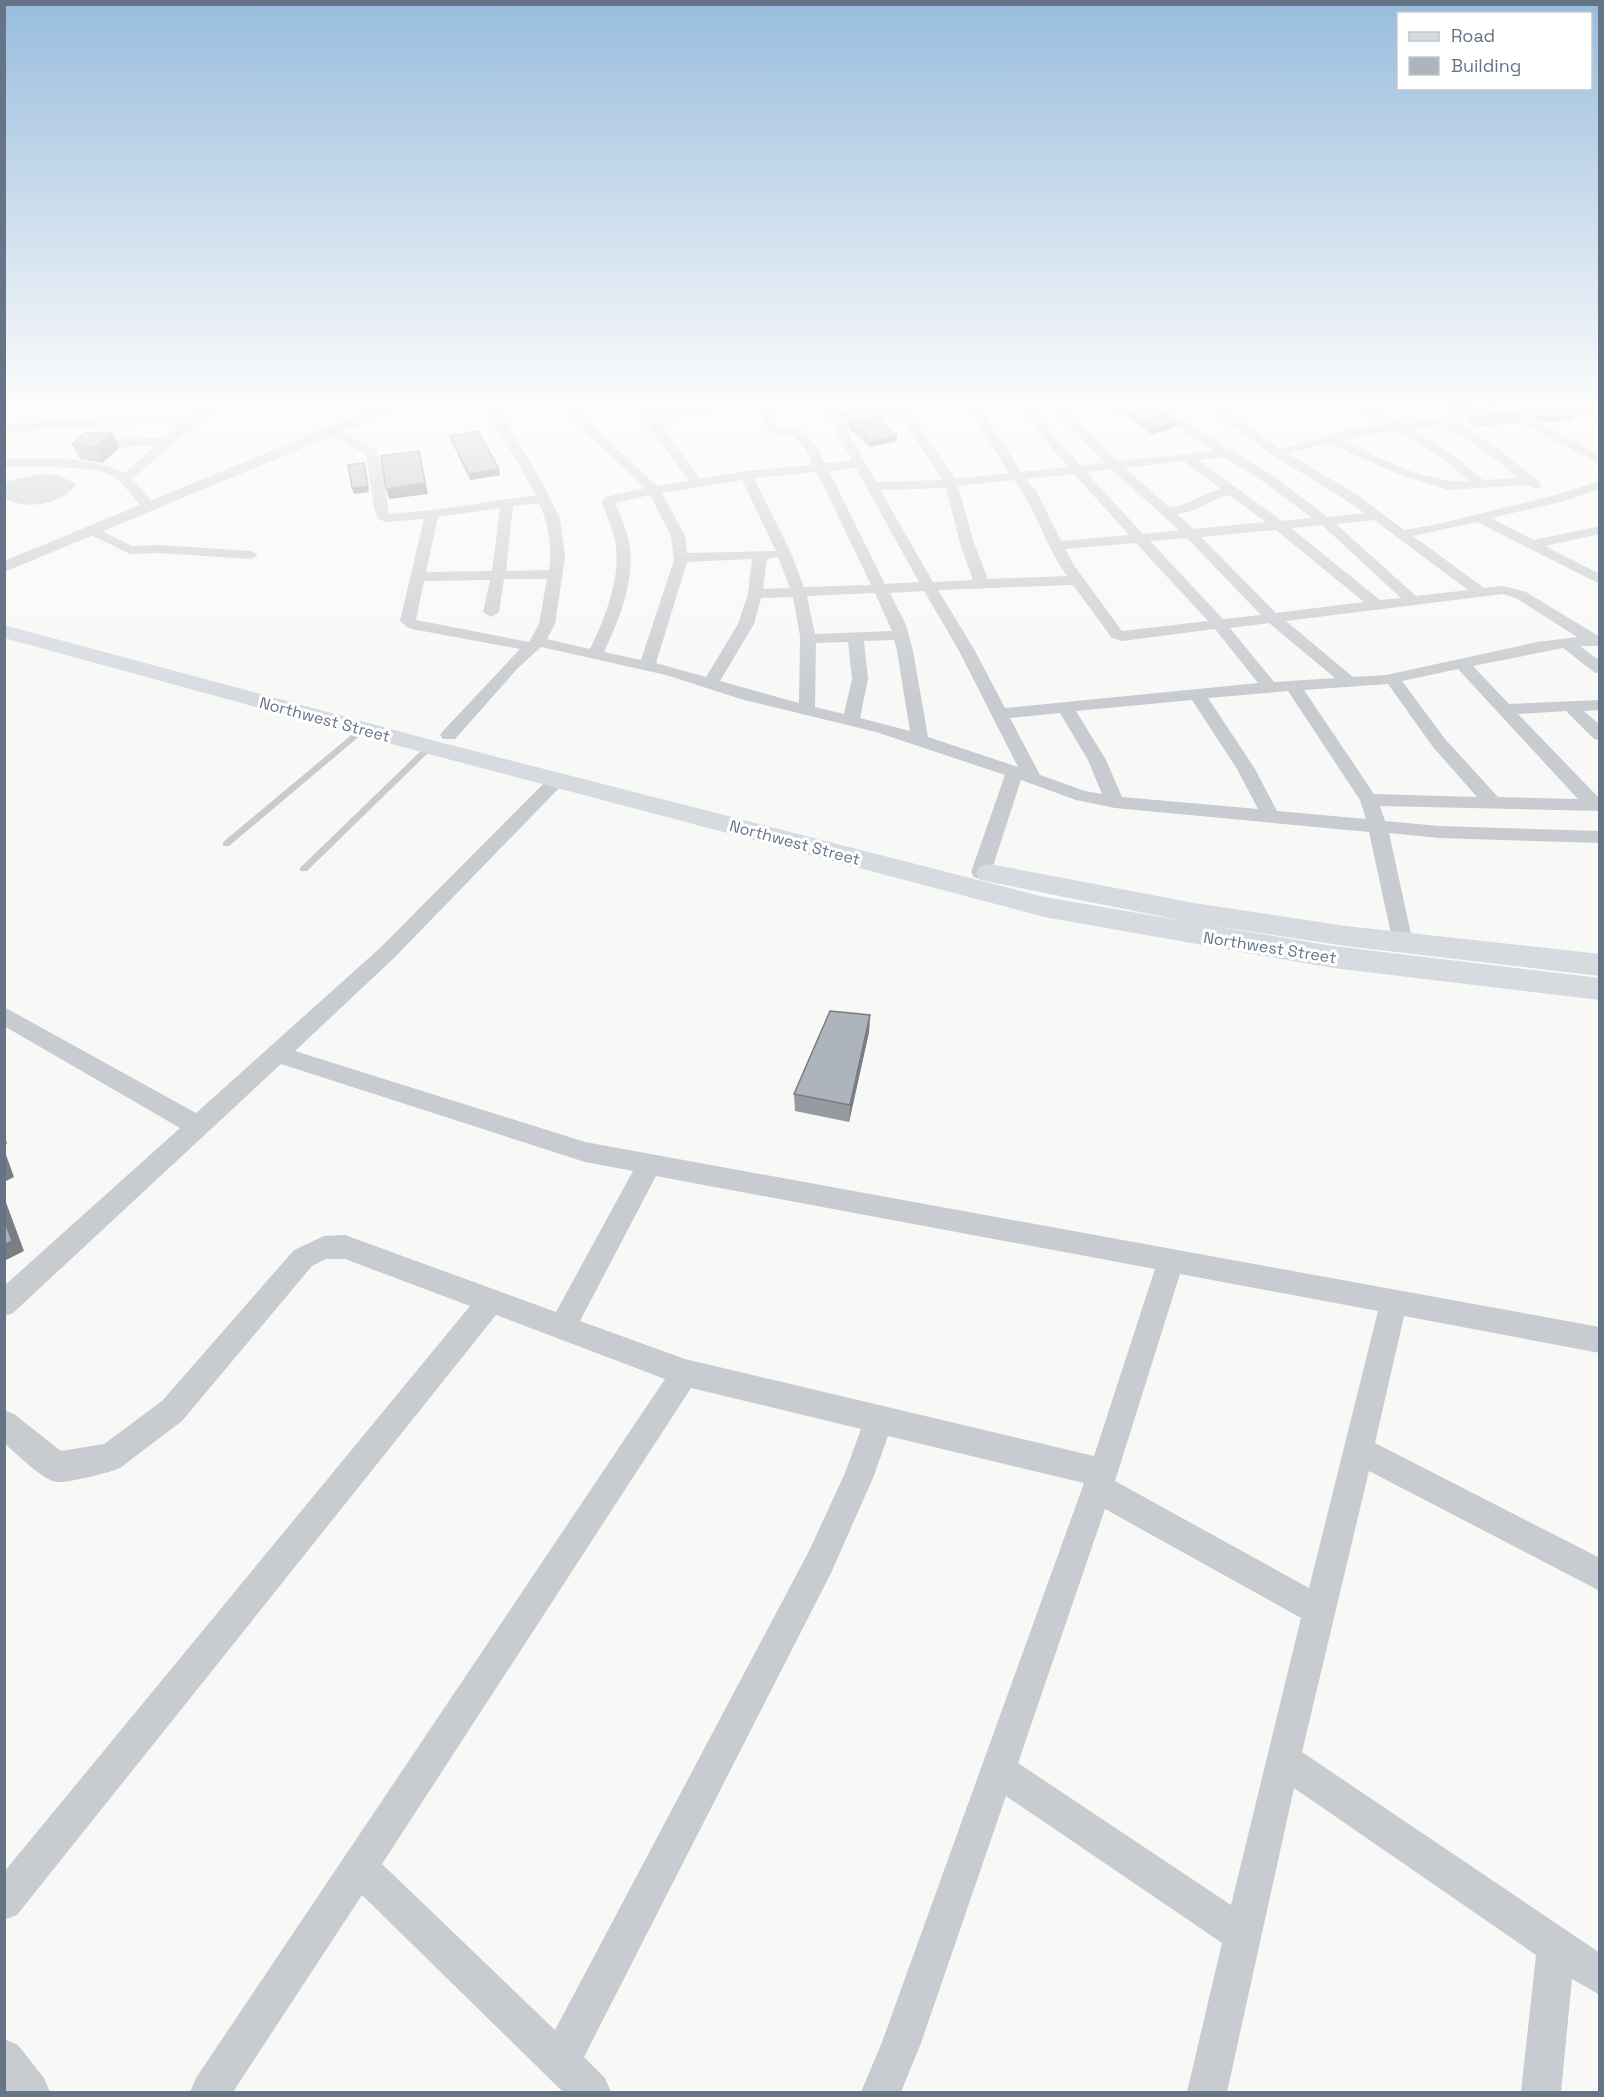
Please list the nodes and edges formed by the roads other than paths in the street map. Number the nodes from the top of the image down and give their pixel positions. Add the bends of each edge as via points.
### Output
1 (144, 503) edge
2 (157, 503) edge
3 (380, 503) edge
4 (514, 503) edge
5 (546, 503) edge
6 (608, 503) edge
7 (661, 503) edge
8 (760, 503) edge
9 (839, 503) edge
10 (882, 503) edge
11 (956, 503) edge
12 (1035, 503) edge
13 (1108, 503) edge
14 (1158, 503) edge
15 (1198, 503) edge
16 (1250, 503) edge
17 (1301, 503) edge
18 (1359, 503) edge
19 (1533, 503) edge
20 (507, 504) junction
21 (1168, 511) junction
22 (1473, 513) junction
23 (432, 514) junction
24 (1378, 516) junction
25 (1326, 522) junction
26 (1280, 526) junction
27 (1599, 530) edge
28 (94, 531) junction
29 (1402, 534) junction
30 (1191, 535) junction
31 (1143, 539) junction
32 (1531, 544) junction
33 (1056, 546) junction
34 (784, 553) junction
35 (251, 555) dead end
36 (760, 555) junction
37 (681, 558) junction
38 (4, 559) edge
39 (4, 567) edge
40 (555, 574) junction
41 (499, 575) junction
42 (417, 577) junction
43 (1076, 580) junction
44 (1599, 580) edge
45 (982, 584) junction
46 (928, 586) junction
47 (879, 588) junction
48 (798, 592) junction
49 (1480, 592) junction
50 (755, 594) junction
51 (1413, 601) junction
52 (1377, 605) junction
53 (491, 612) dead end
54 (4, 616) edge
55 (1273, 618) junction
56 (1219, 624) junction
57 (4, 631) edge
58 (900, 635) junction
59 (855, 636) junction
60 (808, 639) junction
61 (1597, 641) edge
62 (1566, 643) junction
63 (535, 645) junction
64 (595, 654) junction
65 (1461, 663) junction
66 (647, 666) junction
67 (1599, 669) edge
68 (1392, 679) junction
69 (711, 683) junction
70 (1350, 683) junction
71 (1293, 686) junction
72 (1270, 687) junction
73 (1197, 694) junction
74 (1599, 705) edge
75 (1571, 706) junction
76 (1065, 707) junction
77 (1506, 709) junction
78 (807, 710) junction
79 (999, 714) junction
80 (851, 721) junction
81 (364, 729) junction
82 (1599, 735) edge
83 (920, 739) junction
84 (439, 741) junction
85 (1024, 775) junction
86 (557, 780) junction
87 (1369, 800) junction
88 (1115, 802) junction
89 (1492, 802) junction
90 (1597, 805) edge
91 (1271, 817) junction
92 (1378, 828) junction
93 (1599, 837) edge
94 (226, 844) dead end
95 (304, 869) dead end
96 (981, 872) junction
97 (1403, 943) junction
98 (1599, 965) edge
99 (1599, 989) edge
100 (4, 1015) edge
101 (277, 1054) junction
102 (198, 1126) junction
103 (650, 1164) junction
104 (1171, 1261) junction
105 (491, 1301) junction
106 (1394, 1302) junction
107 (4, 1304) edge
108 (562, 1328) junction
109 (1599, 1340) edge
110 (685, 1373) junction
111 (879, 1419) junction
112 (4, 1424) edge
113 (1359, 1449) junction
114 (1100, 1480) junction
115 (1599, 1575) edge
116 (1319, 1611) junction
117 (1283, 1760) junction
118 (998, 1770) junction
119 (359, 1867) junction
120 (4, 1902) edge
121 (1243, 1935) junction
122 (1556, 1946) junction
123 (1599, 1976) edge
124 (4, 2059) edge
125 (560, 2062) junction
126 (30, 2092) edge
127 (210, 2092) edge
128 (591, 2092) edge
129 (881, 2092) edge
130 (1207, 2092) edge
131 (1541, 2092) edge

1 - 38 street
2 - 28 street
3 - 23 street via 382,516
4 - 20 street
5 - 40 street via 555,530
6 - 64 street via 622,542 623,562 610,623
7 - 37 street via 678,536
8 - 34 street
9 - 47 street
10 - 46 street
11 - 45 street
12 - 33 street
13 - 31 street
14 - 21 street
15 - 21 street
16 - 26 street
17 - 25 street
18 - 24 street
19 - 22 street
20 - 23 street
20 - 41 street
21 - 30 street
22 - 29 street via 1438,528
22 - 32 street
23 - 42 street
24 - 25 street
24 - 29 street
25 - 26 street
25 - 51 street
26 - 30 street
26 - 52 street
27 - 32 street
28 - 35 street via 130,550
28 - 39 street
29 - 49 street
30 - 31 street
30 - 55 street
31 - 33 street
31 - 56 street
32 - 44 street
33 - 43 street
34 - 36 street
34 - 48 street
36 - 37 street
36 - 50 street
37 - 66 street
40 - 41 street
40 - 63 street via 546,628
41 - 42 street
41 - 53 street
42 - 63 street via 408,621 412,624
43 - 45 street
43 - 56 street via 1117,635
45 - 46 street
46 - 47 street
46 - 79 street
47 - 48 street
47 - 58 street
48 - 50 street
48 - 60 street
49 - 51 street
49 - 61 street via 1513,591
50 - 69 street via 746,624
51 - 52 street
52 - 55 street
54 - 84 main road, Northwest Street
55 - 56 street
55 - 70 street
56 - 72 street
57 - 81 main road, Northwest Street
58 - 59 street
58 - 83 street
59 - 60 street
59 - 80 street via 861,680
60 - 78 street
61 - 62 street
62 - 65 street
62 - 67 street
63 - 64 street
63 - 84 street
64 - 66 street
65 - 68 street
65 - 77 street
66 - 69 street
68 - 70 street
68 - 89 street via 1439,742
69 - 78 street
70 - 71 street
71 - 72 street
71 - 87 street
72 - 73 street
73 - 76 street
73 - 91 street via 1246,769
74 - 75 street
75 - 77 street
75 - 82 street
76 - 79 street
76 - 88 street via 1097,760
77 - 90 street
78 - 80 street
79 - 85 street
80 - 83 street
81 - 84 main road, Northwest Street
81 - 94 lane
83 - 85 street
84 - 86 main road, Northwest Street
84 - 95 lane
84 - 96 main road, Northwest Street
85 - 88 street via 1082,796
85 - 96 street
86 - 99 main road, Northwest Street via 1054,909 1333,957
86 - 101 street via 387,953
87 - 89 street
87 - 92 street
88 - 91 street
89 - 90 street
91 - 92 street
92 - 93 street
92 - 97 street
96 - 97 main road, Northwest Street via 1194,913
97 - 98 main road, Northwest Street
100 - 102 street
101 - 102 street
101 - 103 street via 585,1152
102 - 107 street
103 - 104 street
103 - 108 street
104 - 106 street
104 - 114 street
105 - 108 street
105 - 112 street via 345,1248 324,1248 303,1258 172,1412 110,1458 57,1467
105 - 120 street
106 - 109 street
106 - 113 street
108 - 110 street
110 - 111 street
110 - 119 street
111 - 114 street
111 - 125 street via 858,1478 820,1562
113 - 115 street
113 - 116 street
114 - 116 street
114 - 118 street
116 - 117 street
117 - 121 street
117 - 122 street
118 - 121 street
118 - 129 street
119 - 125 street
119 - 127 street
121 - 130 street
122 - 123 street
122 - 131 street
124 - 126 street
125 - 128 street

